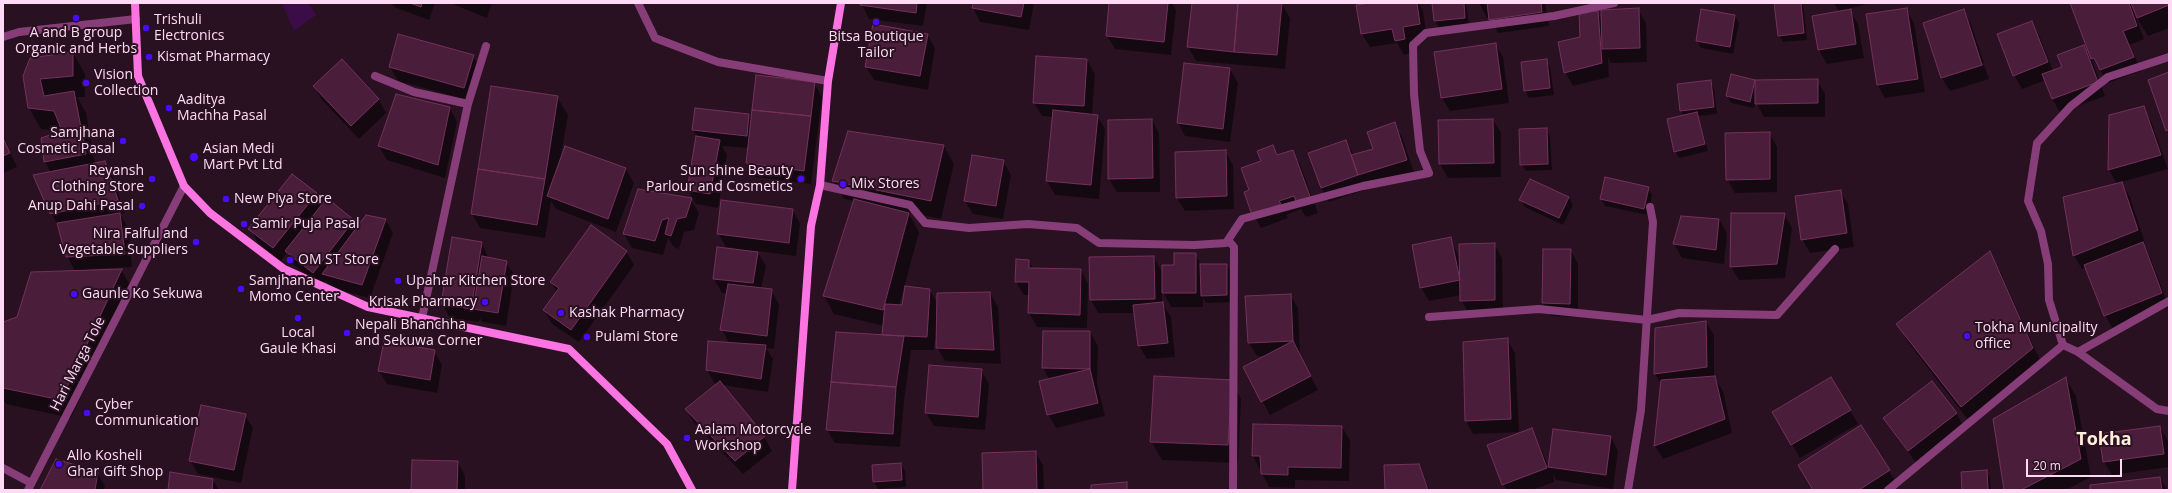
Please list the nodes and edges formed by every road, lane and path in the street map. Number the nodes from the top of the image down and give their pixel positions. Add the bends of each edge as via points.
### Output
1 (135, 3) edge
2 (638, 3) edge
3 (841, 3) edge
4 (1614, 3) edge
5 (136, 19) junction
6 (3, 37) edge
7 (486, 46) dead end
8 (2169, 57) edge
9 (375, 76) dead end
10 (828, 81) junction
11 (468, 104) junction
12 (820, 185) junction
13 (184, 186) junction
14 (1650, 208) dead end
15 (1228, 240) junction
16 (1835, 249) dead end
17 (2169, 301) edge
18 (1429, 317) dead end
19 (422, 318) junction
20 (1647, 320) junction
21 (2063, 345) junction
22 (2078, 352) junction
23 (2169, 411) edge
24 (3, 468) edge
25 (30, 487) edge
26 (692, 490) edge
27 (792, 490) edge
28 (1233, 490) edge
29 (1628, 490) edge
30 (1888, 490) edge

1 - 5 street
2 - 10 street via 655,38 718,62
3 - 10 street
4 - 15 street via 1554,16 1426,33 1413,45 1414,94 1420,151 1429,173 1363,186 1242,219
5 - 6 street via 20,32
5 - 13 street via 138,76
7 - 11 street
8 - 21 street via 2108,77 2071,106 2037,143 2028,201 2041,231 2048,264 2049,300
9 - 11 street via 414,92
10 - 12 street
11 - 19 street
12 - 15 street via 910,206 925,223 969,228 1028,224 1077,228 1099,243 1194,245 1226,243
12 - 27 street via 811,226
13 - 19 street via 210,213 284,269 368,307
13 - 25 street, Hari Marga Tole
14 - 20 street via 1653,222
15 - 28 street via 1234,247
16 - 20 street via 1777,314 1679,313
17 - 22 street
18 - 20 street via 1539,310
19 - 26 street via 569,349 667,444
20 - 29 street via 1641,410
21 - 22 street
21 - 30 street
22 - 23 street via 2157,409
24 - 25 street

